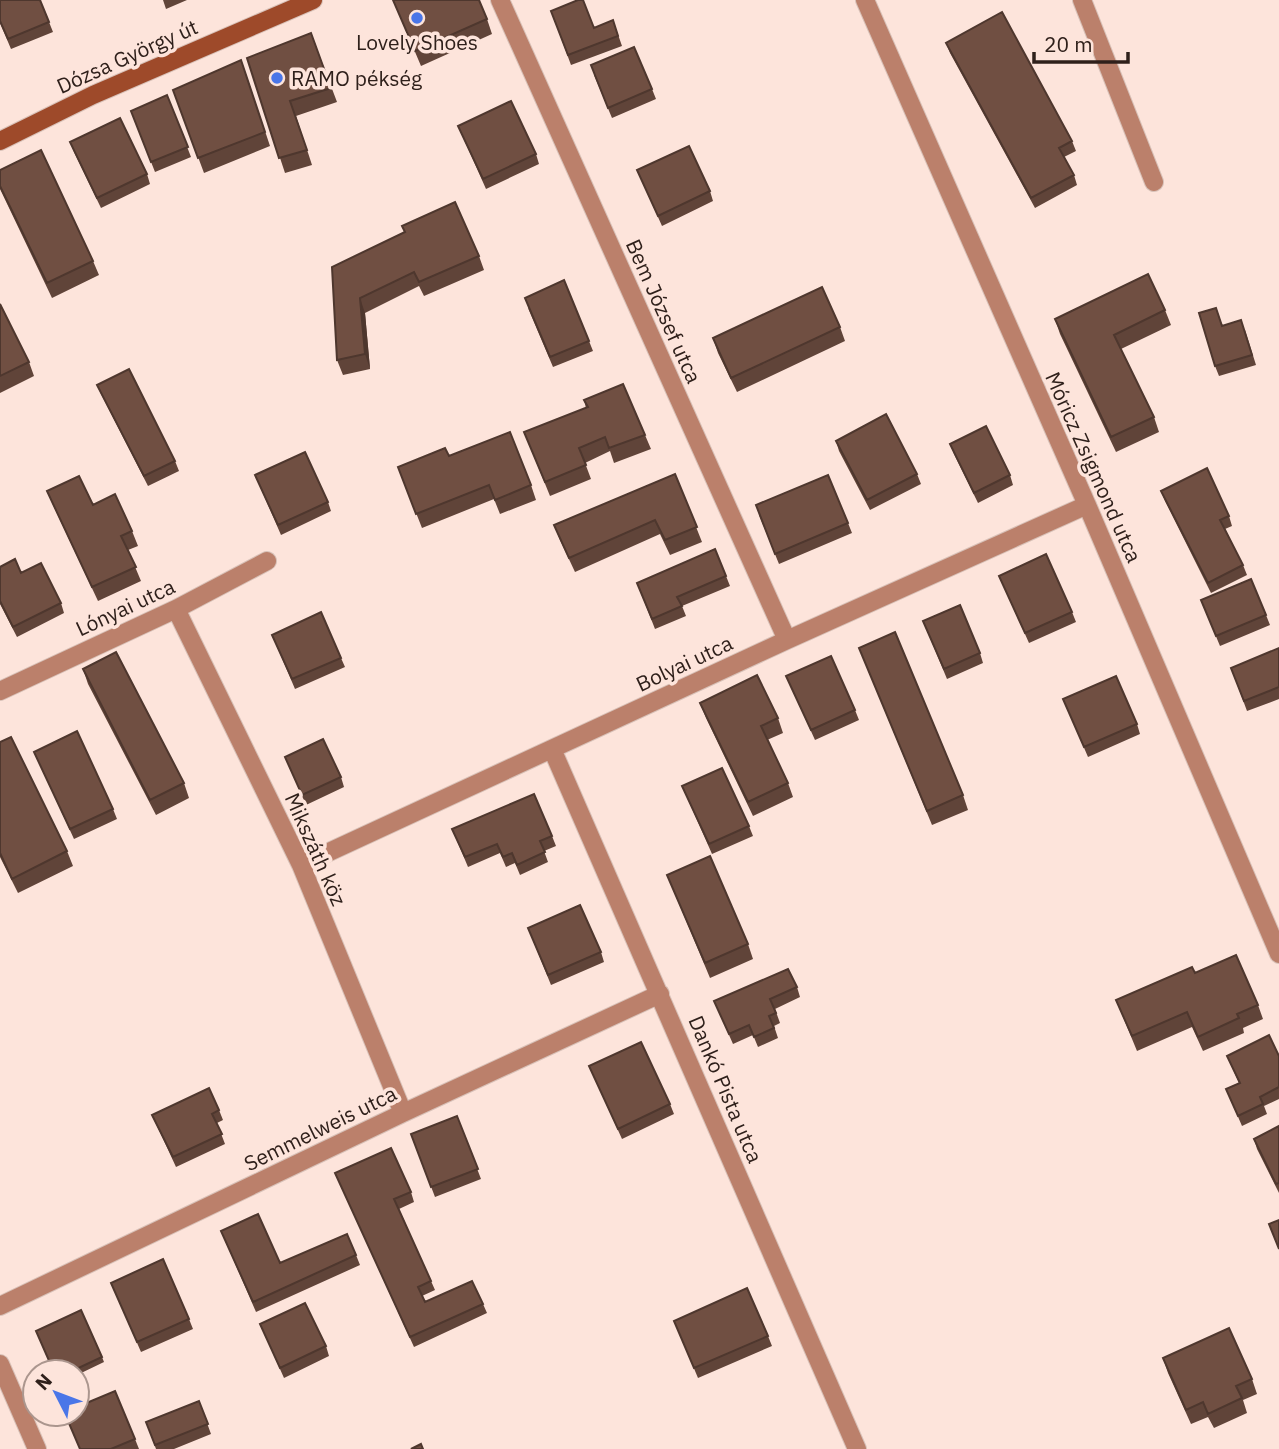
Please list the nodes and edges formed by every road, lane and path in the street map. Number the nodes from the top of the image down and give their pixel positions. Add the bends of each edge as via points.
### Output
1 (313, 0) edge
2 (500, 0) edge
3 (865, 0) edge
4 (1082, 0) edge
5 (0, 141) edge
6 (1154, 181) dead end
7 (1087, 505) junction
8 (267, 561) dead end
9 (176, 609) junction
10 (787, 640) junction
11 (0, 691) edge
12 (552, 749) junction
13 (301, 864) junction
14 (1279, 954) edge
15 (660, 994) junction
16 (403, 1113) junction
17 (0, 1306) edge
18 (0, 1364) edge
19 (37, 1449) edge
20 (857, 1449) edge

1 - 5 main road, Dózsa György út via 93,95
2 - 10 street, Bem József utca
3 - 7 street, Móricz Zsigmond utca
4 - 6 street
7 - 10 street, Bolyai utca
7 - 14 street, Móricz Zsigmond utca
8 - 9 street, Lónyai utca
9 - 11 street, Lónyai utca
9 - 13 street, Mikszáth köz
10 - 12 street, Bolyai utca
12 - 13 street, Bolyai utca
12 - 15 street, Dankó Pista utca
13 - 16 street, Mikszáth köz
15 - 16 street, Semmelweis utca
15 - 20 street, Dankó Pista utca
16 - 17 street, Semmelweis utca
18 - 19 street

